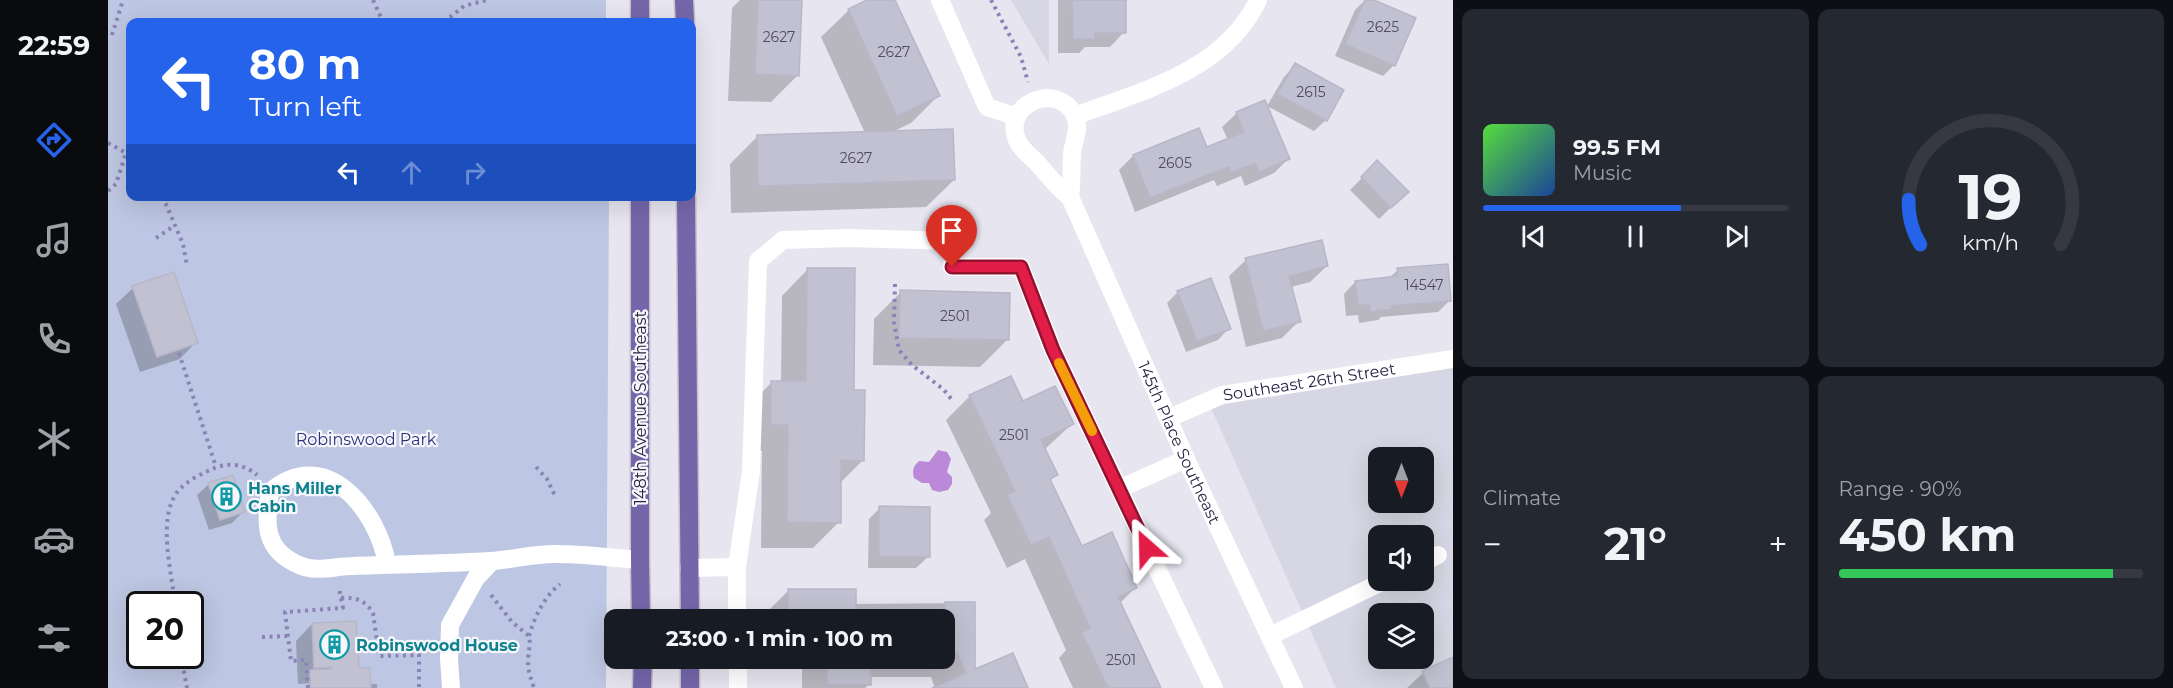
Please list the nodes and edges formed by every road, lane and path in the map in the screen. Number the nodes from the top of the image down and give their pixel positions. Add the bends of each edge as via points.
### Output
1 (123, 0) edge
2 (373, 0) edge
3 (487, 0) edge
4 (640, 0) edge
5 (684, 0) edge
6 (940, 0) edge
7 (991, 0) edge
8 (1258, 0) edge
9 (381, 18) edge
10 (449, 18) edge
11 (640, 18) edge
12 (685, 18) edge
13 (112, 35) dead end
14 (1034, 100) junction
15 (1075, 116) junction
16 (1017, 117) junction
17 (108, 142) edge
18 (126, 153) edge
19 (126, 159) edge
20 (108, 191) edge
21 (1070, 197) junction
22 (165, 201) edge
23 (640, 201) edge
24 (686, 201) edge
25 (174, 226) junction
26 (156, 238) dead end
27 (186, 266) dead end
28 (895, 284) dead end
29 (179, 353) dead end
30 (1453, 359) edge
31 (953, 401) dead end
32 (1169, 418) junction
33 (1186, 459) junction
34 (216, 467) junction
35 (536, 467) dead end
36 (1119, 489) junction
37 (270, 492) junction
38 (556, 498) dead end
39 (640, 560) junction
40 (492, 561) junction
41 (387, 564) junction
42 (737, 567) junction
43 (689, 568) junction
44 (476, 578) junction
45 (560, 584) dead end
46 (1368, 589) edge
47 (173, 591) edge
48 (641, 609) edge
49 (690, 609) edge
50 (737, 609) edge
51 (287, 636) junction
52 (530, 636) junction
53 (1270, 636) junction
54 (262, 637) dead end
55 (184, 669) edge
56 (642, 669) edge
57 (690, 669) edge
58 (738, 669) edge
59 (187, 688) edge
60 (308, 688) edge
61 (419, 688) edge
62 (451, 688) edge
63 (534, 688) edge
64 (642, 688) edge
65 (690, 688) edge
66 (738, 688) edge
67 (1214, 688) edge
68 (1294, 688) edge

1 - 13 path
2 - 9 path
3 - 10 path via 464,6
4 - 11 main road
5 - 12 main road
6 - 16 street via 987,107
7 - 14 path via 1022,57
8 - 15 street via 1237,33 1216,54 1185,74
14 - 15 street via 1058,99
14 - 16 street
15 - 21 street
16 - 21 street via 1017,141 1055,186
17 - 18 path
19 - 20 path via 116,184
21 - 32 street, 145th Place Southeast
22 - 25 path
23 - 39 main road, 148th Avenue Southeast
24 - 43 main road
25 - 26 path
25 - 27 path via 183,244
28 - 31 path via 894,321 899,350
29 - 34 path
30 - 32 street, Southeast 26th Street via 1222,394
32 - 33 street, 145th Place Southeast
33 - 36 street
33 - 53 street, 145th Place Southeast
34 - 37 path via 247,468 261,478
34 - 47 path via 179,489 170,508 166,531
35 - 38 path
36 - 42 street via 1053,350 1021,267 952,267 953,242 783,240 758,261 752,471
36 - 67 street
37 - 41 street via 301,476 324,477 341,485 373,523
37 - 41 street via 268,532 276,548 292,562 313,569
39 - 40 street via 556,553
39 - 48 main road, 148th Avenue Southeast
40 - 41 street
40 - 44 street
42 - 43 street
42 - 50 street
43 - 49 main road
44 - 52 path via 512,622
44 - 62 street via 450,625
45 - 52 path via 543,604
46 - 53 street
51 - 54 path
51 - 60 path via 291,661 306,660
51 - 61 path via 285,612 343,608 341,598 358,598 374,613 379,656 419,655
52 - 63 path via 529,672
53 - 68 street, 145th Place Southeast
55 - 59 path
56 - 64 main road
57 - 65 main road
58 - 66 street

